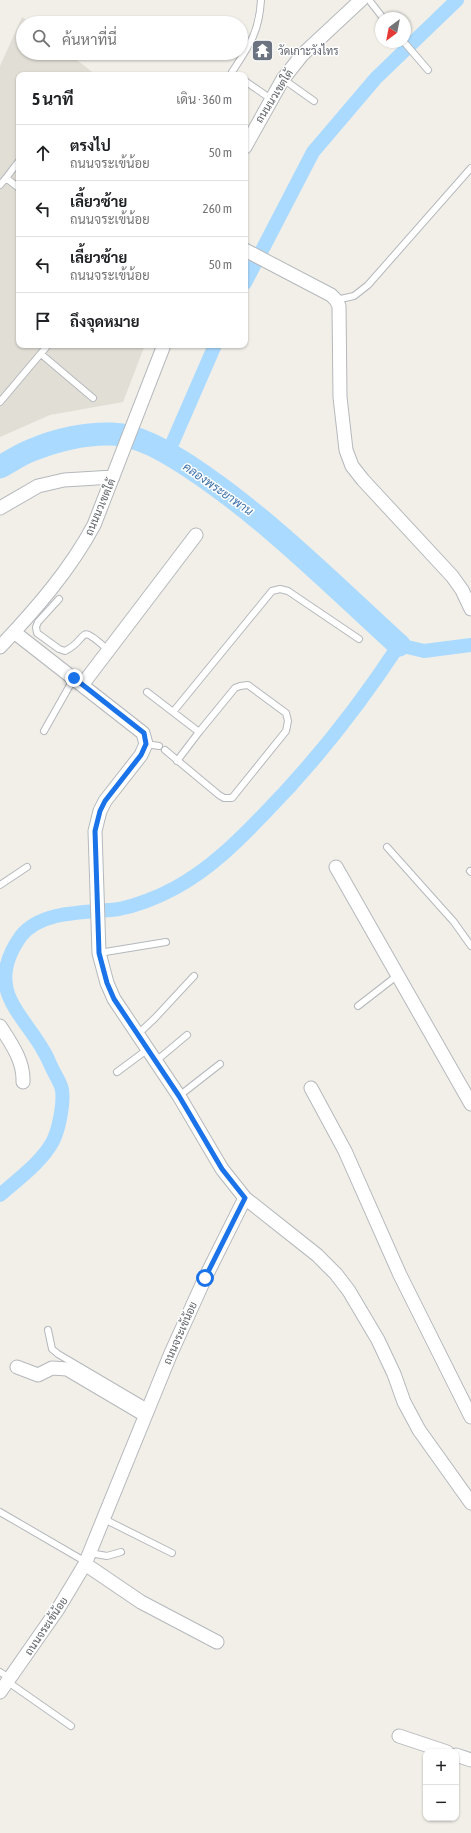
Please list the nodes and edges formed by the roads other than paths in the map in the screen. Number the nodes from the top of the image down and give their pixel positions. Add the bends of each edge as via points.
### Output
1 (261, 0) edge
2 (361, 0) edge
3 (368, 0) edge
4 (379, 12) edge
5 (248, 48) edge
6 (409, 48) edge
7 (241, 60) edge
8 (428, 70) dead end
9 (234, 72) edge
10 (283, 79) junction
11 (248, 83) edge
12 (271, 98) junction
13 (314, 101) dead end
14 (248, 141) edge
15 (16, 165) edge
16 (471, 168) edge
17 (6, 178) junction
18 (0, 185) edge
19 (16, 186) edge
20 (248, 252) edge
21 (336, 300) junction
22 (46, 348) edge
23 (163, 348) edge
24 (41, 354) junction
25 (93, 398) dead end
26 (0, 402) edge
27 (115, 472) junction
28 (0, 508) edge
29 (196, 535) dead end
30 (59, 599) dead end
31 (471, 609) edge
32 (14, 632) junction
33 (359, 639) dead end
34 (0, 647) edge
35 (108, 650) junction
36 (78, 681) junction
37 (146, 692) dead end
38 (172, 712) junction
39 (44, 731) dead end
40 (199, 732) junction
41 (146, 744) junction
42 (159, 746) dead end
43 (165, 750) dead end
44 (177, 761) junction
45 (387, 847) dead end
46 (27, 867) dead end
47 (336, 867) dead end
48 (0, 886) edge
49 (166, 942) dead end
50 (471, 946) edge
51 (99, 953) junction
52 (398, 974) junction
53 (194, 976) dead end
54 (358, 1006) dead end
55 (0, 1026) edge
56 (138, 1034) junction
57 (187, 1035) dead end
58 (148, 1049) junction
59 (156, 1061) junction
60 (220, 1064) dead end
61 (117, 1072) dead end
62 (23, 1082) dead end
63 (311, 1088) dead end
64 (179, 1096) junction
65 (471, 1104) edge
66 (245, 1198) junction
67 (48, 1330) dead end
68 (18, 1367) dead end
69 (146, 1411) junction
70 (471, 1417) edge
71 (471, 1504) edge
72 (0, 1512) edge
73 (104, 1519) junction
74 (121, 1552) dead end
75 (172, 1553) dead end
76 (87, 1560) junction
77 (217, 1642) dead end
78 (5, 1681) edge
79 (71, 1726) dead end
80 (399, 1736) dead end
81 (439, 1749) edge
82 (459, 1756) edge
83 (471, 1760) edge

1 - 5 lane via 257,30
2 - 10 street, ถนนนวเขตใต้ via 302,55
3 - 4 lane
6 - 8 lane
7 - 9 lane
10 - 12 street, ถนนนวเขตใต้
10 - 13 lane
11 - 12 lane
12 - 14 street, ถนนนวเขตใต้
15 - 17 lane
16 - 21 lane via 368,285 354,296
17 - 18 lane
17 - 19 lane
20 - 21 street
21 - 31 street via 339,306 340,397 346,450 352,466 452,576
22 - 24 lane
23 - 27 street, ถนนนวเขตใต้
24 - 25 lane
24 - 26 lane
27 - 28 street via 38,486
27 - 32 street, ถนนนวเขตใต้ via 82,549
29 - 35 street
30 - 35 lane via 38,622 37,633 65,651 82,635 87,634
32 - 34 street, ถนนนวเขตใต้
32 - 36 street
33 - 38 lane via 288,591 280,589 272,592
35 - 36 street
36 - 39 lane
36 - 41 street via 144,733
37 - 38 lane
38 - 40 lane
40 - 44 lane
40 - 44 lane via 235,688 248,685 286,713 288,721 286,731 232,798 219,795
41 - 42 lane
41 - 51 street via 141,755 105,801 95,831
43 - 44 lane
45 - 50 lane via 454,922
46 - 48 lane
47 - 52 street
49 - 51 lane
51 - 56 street via 114,999
52 - 54 lane
52 - 65 street
53 - 56 lane
55 - 62 street via 19,1058
56 - 58 street
57 - 59 lane
58 - 59 street
58 - 61 lane
59 - 64 street
60 - 64 lane
63 - 70 street via 345,1151 400,1275
64 - 66 street via 222,1169
66 - 69 street, ถนนจระเข้น้อย via 205,1278
66 - 71 street via 317,1254 349,1291 378,1340 404,1402 419,1430
67 - 69 lane via 52,1349 58,1354
68 - 69 street via 38,1375 52,1368 67,1370
69 - 73 street, ถนนจระเข้น้อย
72 - 76 lane
73 - 75 lane
73 - 76 street, ถนนจระเข้น้อย
74 - 76 lane
76 - 77 street via 141,1602
76 - 78 street, ถนนจระเข้น้อย via 58,1609
78 - 79 lane
80 - 81 street
82 - 83 street

